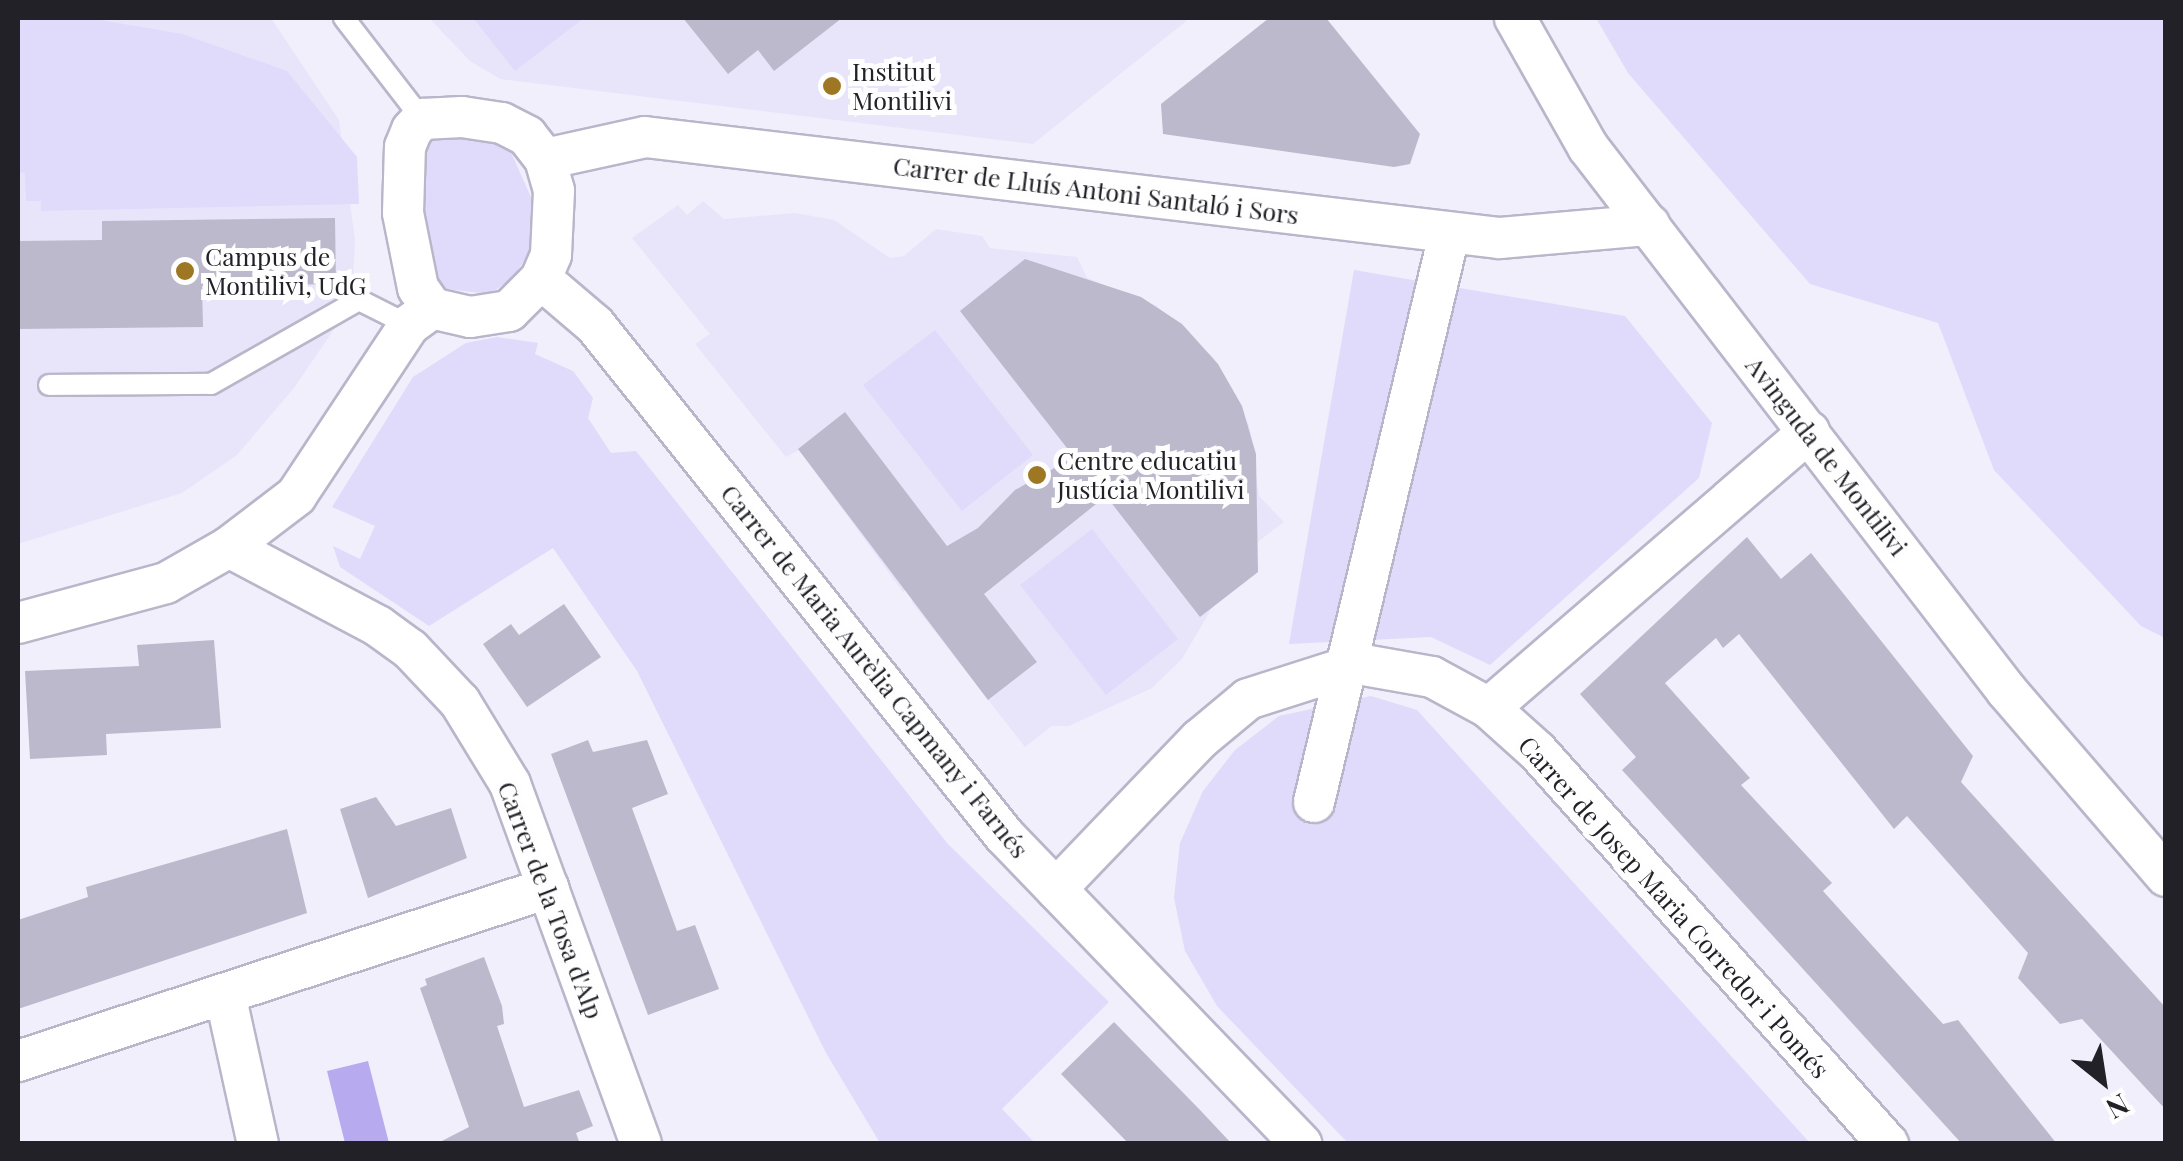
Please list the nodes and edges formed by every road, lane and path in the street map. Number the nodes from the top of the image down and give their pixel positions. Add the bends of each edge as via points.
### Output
1 (344, 18) edge
2 (1514, 18) edge
3 (422, 119) junction
4 (545, 158) junction
5 (1649, 226) junction
6 (1448, 239) dead end
7 (540, 280) junction
8 (420, 316) junction
9 (49, 385) dead end
10 (1810, 432) junction
11 (229, 547) junction
12 (18, 623) edge
13 (1350, 666) junction
14 (1489, 708) junction
15 (1314, 802) dead end
16 (2166, 876) edge
17 (548, 888) junction
18 (1056, 889) junction
19 (225, 994) junction
20 (18, 1061) edge
21 (258, 1144) edge
22 (641, 1144) edge
23 (1301, 1144) edge
24 (1888, 1144) edge

1 - 3 lane
2 - 5 street, Avinguda de Montilivi via 1582,140
3 - 4 street via 502,122 527,136
3 - 8 street via 404,147 403,214
4 - 5 street, Carrer de Lluís Antoni Santaló i Sors via 645,137 1500,238
4 - 7 street via 554,228
5 - 10 street, Avinguda de Montilivi
6 - 13 street
7 - 8 street via 510,310
7 - 18 street, Carrer de Maria Aurèlia Capmany i Farnés via 595,324 926,742
8 - 9 lane via 358,300 211,384
8 - 11 street via 296,496
10 - 14 street
10 - 16 street, Avinguda de Montilivi via 2007,691
11 - 12 street via 166,583
11 - 17 street, Carrer de la Tosa d'Alp via 378,626 436,674 510,784
13 - 14 street, Carrer de Josep Maria Corredor i Pomés via 1432,677
13 - 15 street
13 - 18 street, Carrer de Josep Maria Corredor i Pomés via 1248,699 1200,739
14 - 24 street, Carrer de Josep Maria Corredor i Pomés via 1537,751
17 - 19 street
17 - 22 street, Carrer de la Tosa d'Alp
18 - 23 street, Carrer de Maria Aurèlia Capmany i Farnés
19 - 20 street
19 - 21 street

